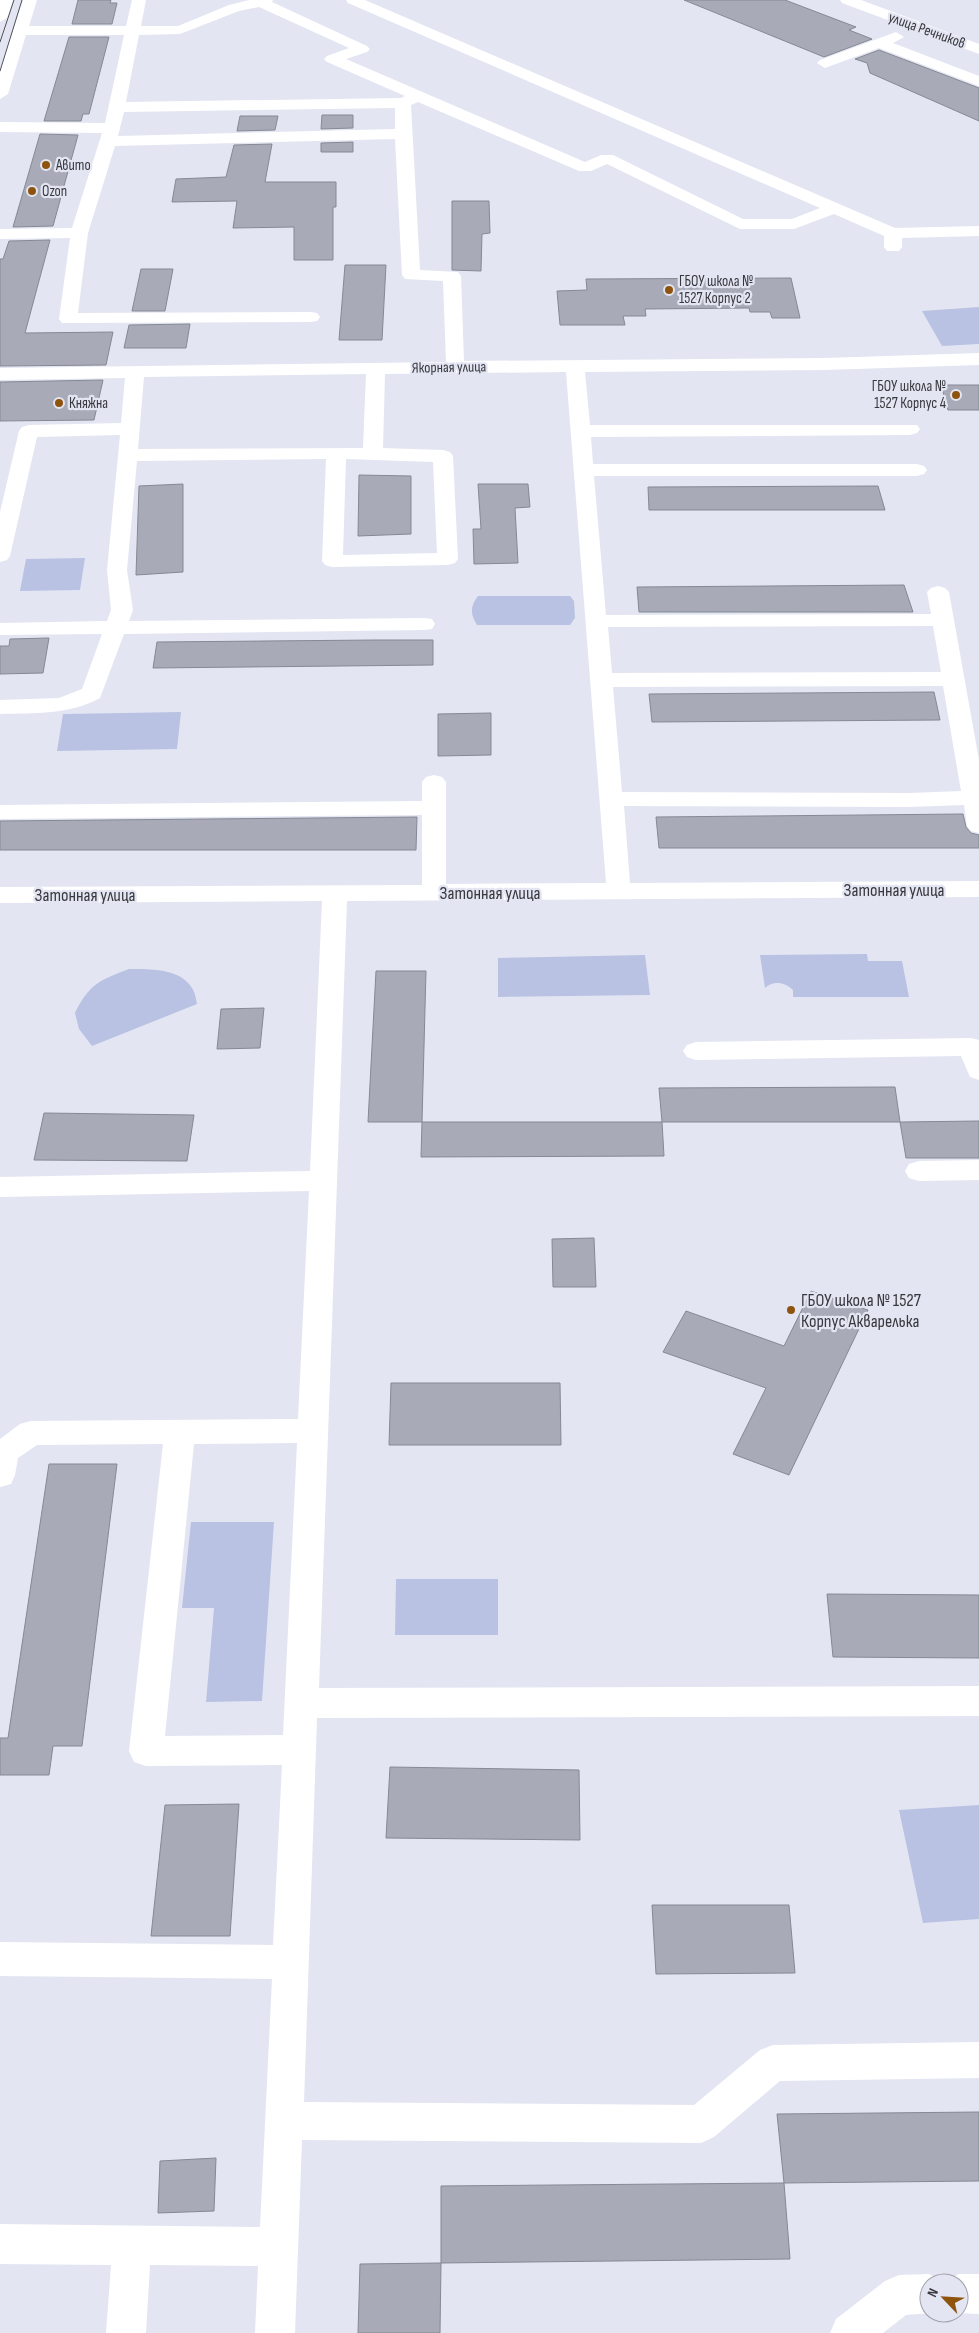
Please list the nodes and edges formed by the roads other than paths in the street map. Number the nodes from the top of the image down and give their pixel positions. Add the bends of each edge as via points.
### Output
1 (6, 0) edge
2 (30, 0) edge
3 (139, 0) edge
4 (353, 0) edge
5 (847, 0) edge
6 (260, 1) edge
7 (0, 18) edge
8 (921, 28) junction
9 (132, 30) junction
10 (20, 31) junction
11 (879, 43) junction
12 (977, 47) edge
13 (825, 63) dead end
14 (922, 76) dead end
15 (979, 81) edge
16 (979, 93) edge
17 (0, 94) edge
18 (420, 96) junction
19 (117, 107) junction
20 (464, 116) junction
21 (403, 119) junction
22 (0, 127) edge
23 (110, 135) junction
24 (834, 208) junction
25 (979, 232) edge
26 (80, 233) junction
27 (0, 234) edge
28 (311, 317) dead end
29 (979, 359) edge
30 (455, 367) junction
31 (576, 367) junction
32 (376, 368) junction
33 (135, 372) junction
34 (0, 374) edge
35 (910, 428) dead end
36 (129, 429) junction
37 (581, 431) junction
38 (336, 453) junction
39 (373, 454) junction
40 (127, 456) junction
41 (584, 470) junction
42 (917, 470) dead end
43 (4, 520) edge
44 (0, 556) edge
45 (938, 592) dead end
46 (943, 620) junction
47 (596, 621) junction
48 (424, 624) dead end
49 (115, 628) junction
50 (0, 629) edge
51 (953, 679) junction
52 (602, 680) junction
53 (0, 707) edge
54 (434, 782) dead end
55 (976, 798) edge
56 (612, 799) junction
57 (434, 808) junction
58 (0, 812) edge
59 (979, 826) edge
60 (979, 890) edge
61 (619, 892) junction
62 (335, 894) junction
63 (434, 894) junction
64 (0, 895) edge
65 (696, 1051) dead end
66 (979, 1071) edge
67 (979, 1170) edge
68 (919, 1171) dead end
69 (324, 1181) junction
70 (0, 1187) edge
71 (313, 1431) junction
72 (180, 1432) junction
73 (0, 1475) edge
74 (979, 1702) edge
75 (301, 1703) junction
76 (299, 1750) junction
77 (0, 1959) edge
78 (292, 1962) junction
79 (979, 2060) edge
80 (285, 2122) junction
81 (0, 2244) edge
82 (132, 2246) junction
83 (279, 2248) junction
84 (919, 2294) edge
85 (126, 2333) edge
86 (275, 2333) edge
87 (850, 2333) edge

1 - 7 street
2 - 10 street
3 - 9 street
4 - 24 street
5 - 8 street, улица Речников
6 - 9 street via 180,30
6 - 18 street via 362,48 332,59
8 - 11 street
8 - 12 street, улица Речников
9 - 10 street
9 - 19 street
10 - 17 street
11 - 13 street
11 - 15 street
14 - 16 street via 929,73
18 - 20 street
18 - 21 street
19 - 21 street
19 - 23 street
20 - 21 street
20 - 24 street via 585,168 607,158 740,224 794,224
21 - 23 street
21 - 30 street via 411,275 452,276
22 - 23 street
23 - 26 street
24 - 25 street via 893,240
26 - 27 street
26 - 28 street via 68,319
29 - 31 street, Якорная улица
30 - 31 street, Якорная улица
30 - 32 street, Якорная улица
31 - 37 street
32 - 33 street, Якорная улица
32 - 39 street
33 - 34 street, Якорная улица
33 - 36 street
35 - 37 street
36 - 40 street
36 - 43 street via 29,431
37 - 41 street
38 - 39 street
38 - 39 street via 332,561 448,560 443,456
38 - 40 street
40 - 49 street via 117,570 122,610
41 - 42 street
41 - 47 street
43 - 44 street
45 - 46 street
46 - 47 street
46 - 51 street
47 - 52 street
48 - 49 street
49 - 50 street
49 - 53 street via 92,693 81,700 59,705
51 - 52 street
51 - 55 street
52 - 56 street
54 - 57 street
55 - 56 street
55 - 59 street
56 - 61 street
57 - 58 street
57 - 63 street
60 - 61 street, Затонная улица
61 - 63 street, Затонная улица
62 - 63 street, Затонная улица
62 - 64 street, Затонная улица
62 - 69 street
65 - 66 street via 971,1046
67 - 68 street
69 - 70 street
69 - 71 street
71 - 72 street
71 - 75 street
72 - 73 street via 31,1433 4,1452
72 - 76 street via 146,1751
74 - 75 street
75 - 76 street
76 - 78 street
77 - 78 street
78 - 80 street
79 - 80 street via 773,2063 701,2124
80 - 83 street
81 - 82 street
82 - 83 street
82 - 85 street
83 - 86 street
84 - 87 street via 899,2294

